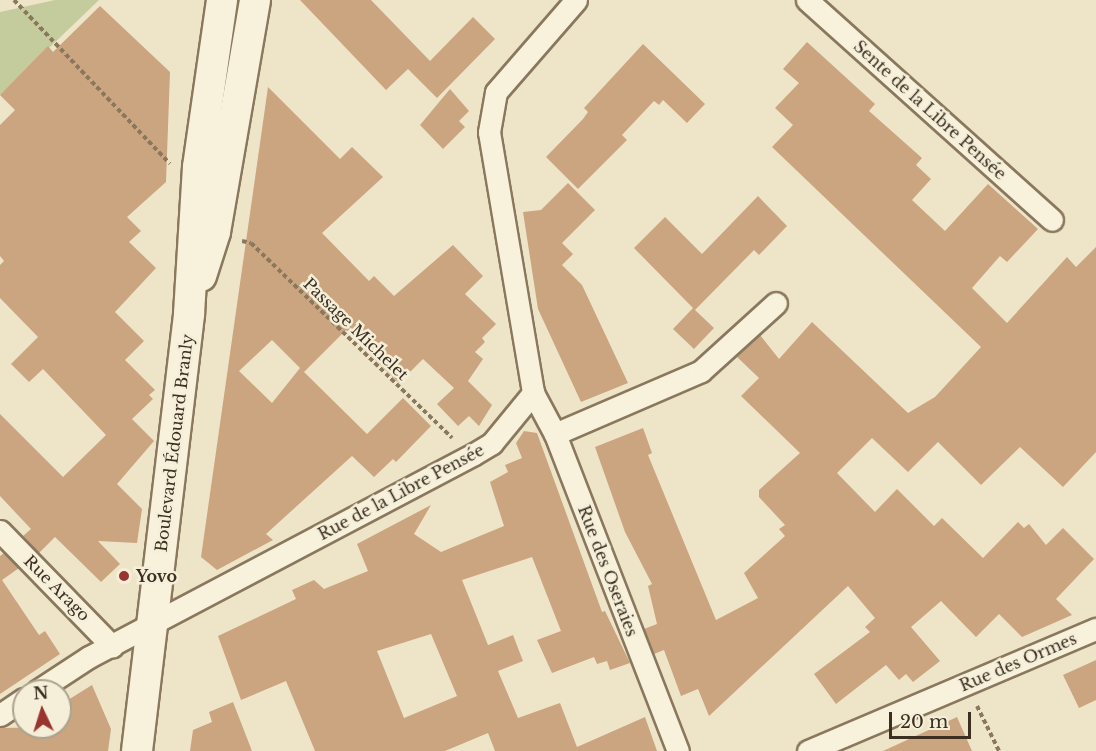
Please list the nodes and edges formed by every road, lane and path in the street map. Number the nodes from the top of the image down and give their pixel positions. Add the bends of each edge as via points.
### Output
1 (14, 0) edge
2 (222, 0) edge
3 (255, 0) edge
4 (576, 0) edge
5 (807, 0) edge
6 (198, 167) junction
7 (1052, 220) dead end
8 (216, 232) junction
9 (776, 303) dead end
10 (189, 314) junction
11 (533, 393) junction
12 (555, 434) junction
13 (474, 454) junction
14 (0, 531) edge
15 (154, 625) junction
16 (1096, 629) edge
17 (112, 646) junction
18 (57, 679) edge
19 (967, 684) junction
20 (137, 751) edge
21 (678, 751) edge
22 (808, 751) edge
23 (999, 751) edge

1 - 6 path via 167,164
2 - 6 street, Boulevard Édouard Branly
3 - 8 street, Boulevard Édouard Branly
4 - 11 street via 496,92 489,132
5 - 7 street, Sente de la Libre Pensée
6 - 10 street, Boulevard Édouard Branly
8 - 10 street, Boulevard Édouard Branly
8 - 13 path, Passage Michelet via 251,243
9 - 12 street via 701,371
10 - 15 street, Boulevard Édouard Branly
11 - 12 street, Rue des Oseraies
11 - 13 street, Rue de la Libre Pensée via 498,436
12 - 21 street, Rue des Oseraies
13 - 15 street, Rue de la Libre Pensée
14 - 17 street, Rue Arago
15 - 17 street, Rue de la Libre Pensée
15 - 20 street, Boulevard Édouard Branly
16 - 19 street, Rue des Ormes
17 - 18 street, Rue de la Libre Pensée
19 - 22 street, Rue des Ormes
19 - 23 path

